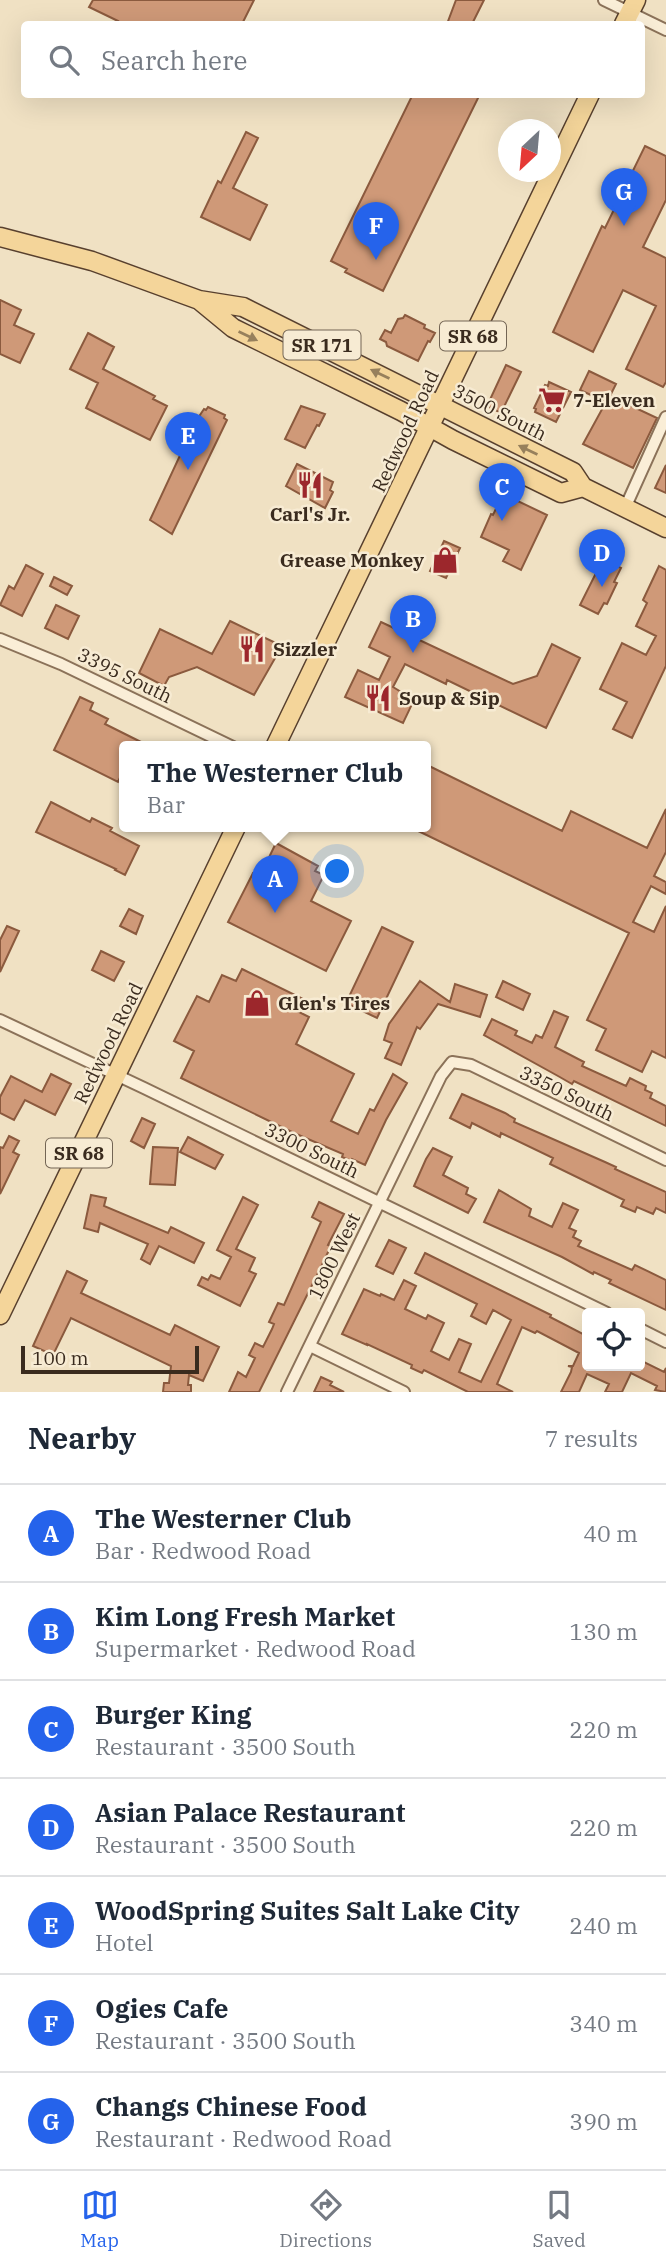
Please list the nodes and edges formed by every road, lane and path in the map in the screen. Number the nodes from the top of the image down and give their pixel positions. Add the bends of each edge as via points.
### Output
1 (604, 0) edge
2 (630, 12) edge
3 (666, 30) edge
4 (588, 98) edge
5 (0, 237) edge
6 (199, 300) junction
7 (440, 406) junction
8 (666, 417) edge
9 (430, 428) junction
10 (583, 487) junction
11 (625, 508) junction
12 (666, 528) edge
13 (0, 639) edge
14 (221, 741) edge
15 (278, 741) edge
16 (234, 832) edge
17 (0, 1020) edge
18 (452, 1062) joint
19 (116, 1075) junction
20 (666, 1160) edge
21 (379, 1202) junction
22 (597, 1308) edge
23 (0, 1315) edge
24 (645, 1332) edge
25 (666, 1342) edge
26 (310, 1346) junction
27 (287, 1392) edge
28 (404, 1392) edge

1 - 2 street
2 - 3 street
4 - 7 main road, Redwood Road / SR 68
5 - 6 main road, 3500 South / SR 171 via 92,261
7 -> 6 main road, 3500 South / SR 171 via 243,307
6 -> 9 main road, 3500 South / SR 171 via 233,328
7 - 9 main road, Redwood Road / SR 68
10 -> 7 main road, 3500 South / SR 171 via 573,472
8 - 11 street
9 - 10 main road, 3500 South / SR 171 via 561,493
9 - 15 main road, Redwood Road / SR 68
10 - 11 main road, 3500 South / SR 171
11 - 12 main road, 3500 South / SR 171
13 - 14 street, 3395 South
16 - 19 main road, Redwood Road / SR 68
17 - 19 street, 3300 South
18 - 20 street, 3350 South via 471,1065
18 - 21 street, 1800 West via 440,1076
19 - 21 street, 3300 South
19 - 23 main road, Redwood Road / SR 68
21 - 22 street, 3300 South
21 - 26 street, 1800 West
24 - 25 street
26 - 27 street, 1800 West
26 - 28 street

